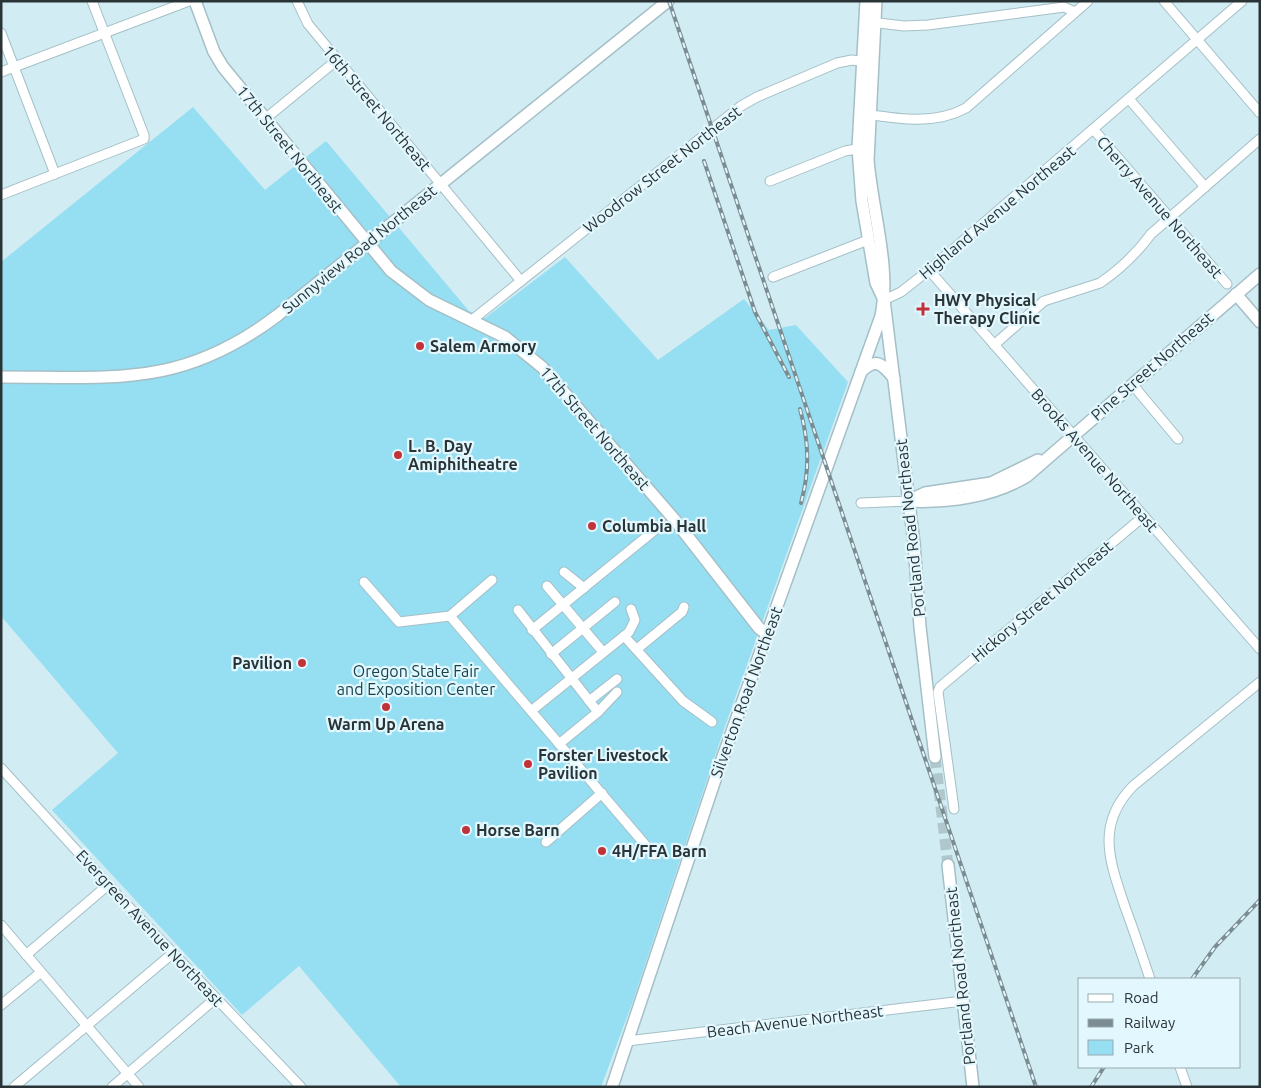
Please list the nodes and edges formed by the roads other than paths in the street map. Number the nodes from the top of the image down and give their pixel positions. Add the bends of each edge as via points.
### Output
1 (92, 1) edge
2 (190, 1) edge
3 (195, 1) edge
4 (297, 1) edge
5 (668, 1) edge
6 (866, 1) edge
7 (876, 1) edge
8 (1088, 1) edge
9 (1164, 1) edge
10 (1242, 1) edge
11 (1075, 12) junction
12 (870, 22) junction
13 (1, 33) edge
14 (105, 34) junction
15 (1197, 41) junction
16 (336, 60) junction
17 (868, 62) junction
18 (14, 67) junction
19 (1, 72) edge
20 (1129, 99) junction
21 (1260, 113) edge
22 (864, 114) junction
23 (265, 119) junction
24 (1094, 130) junction
25 (1260, 139) edge
26 (863, 148) junction
27 (55, 174) junction
28 (770, 181) dead end
29 (440, 183) junction
30 (1205, 186) junction
31 (1, 195) edge
32 (1169, 218) junction
33 (868, 240) junction
34 (367, 243) junction
35 (929, 270) junction
36 (1260, 274) edge
37 (773, 276) dead end
38 (521, 281) junction
39 (1227, 284) dead end
40 (1236, 294) junction
41 (884, 300) junction
42 (472, 320) junction
43 (1260, 322) edge
44 (994, 345) junction
45 (861, 372) junction
46 (1, 377) edge
47 (894, 378) junction
48 (1132, 384) junction
49 (1072, 435) junction
50 (1178, 438) dead end
51 (908, 501) junction
52 (861, 504) dead end
53 (1144, 516) junction
54 (661, 525) dead end
55 (564, 572) dead end
56 (492, 580) dead end
57 (364, 582) dead end
58 (547, 586) dead end
59 (584, 588) junction
60 (615, 602) dead end
61 (563, 604) junction
62 (684, 606) dead end
63 (631, 609) dead end
64 (518, 610) dead end
65 (450, 616) junction
66 (583, 628) junction
67 (532, 630) junction
68 (767, 634) junction
69 (624, 636) junction
70 (1260, 649) edge
71 (637, 650) junction
72 (603, 652) junction
73 (551, 654) junction
74 (570, 678) junction
75 (617, 679) dead end
76 (1260, 682) edge
77 (617, 692) dead end
78 (589, 701) junction
79 (531, 711) junction
80 (598, 712) junction
81 (712, 722) dead end
82 (560, 744) junction
83 (934, 756) tunnel mouth
84 (1, 768) edge
85 (602, 794) junction
86 (954, 809) dead end
87 (546, 842) dead end
88 (654, 854) dead end
89 (948, 865) tunnel mouth
90 (108, 885) junction
91 (1, 926) edge
92 (173, 953) junction
93 (26, 955) junction
94 (40, 973) junction
95 (1150, 978) edge
96 (216, 998) junction
97 (963, 1001) junction
98 (1, 1006) edge
99 (86, 1026) junction
100 (627, 1041) junction
101 (1180, 1068) edge
102 (128, 1074) junction
103 (14, 1087) edge
104 (112, 1087) edge
105 (139, 1087) edge
106 (301, 1087) edge
107 (612, 1087) edge
108 (973, 1087) edge
109 (1187, 1087) edge

1 - 14 street
2 - 14 street
3 - 23 main road, 17th Street Northeast via 219,61
4 - 16 street, 16th Street Northeast via 308,24
5 - 29 main road, Sunnyview Road Northeast
6 - 12 main road
7 - 12 main road
8 - 11 street
9 - 15 street
10 - 15 street, Highland Avenue Northeast
11 - 12 street via 1064,7 928,26
11 - 22 street via 966,108 955,114 916,120
12 - 17 main road
13 - 18 street
14 - 18 street
14 - 27 street via 144,140
15 - 20 street, Highland Avenue Northeast
15 - 21 street
16 - 23 street
16 - 29 street, 16th Street Northeast
17 - 22 main road
17 - 38 street, Woodrow Street Northeast via 837,63 741,106
18 - 19 street
18 - 27 street
20 - 24 street, Highland Avenue Northeast
20 - 30 street
22 - 26 main road
23 - 34 main road, 17th Street Northeast
24 - 32 street, Cherry Avenue Northeast
24 - 35 street, Highland Avenue Northeast
25 - 30 street
26 - 28 street via 845,151
26 - 33 main road via 861,193
26 - 41 main road via 886,282
27 - 31 street
29 - 34 main road, Sunnyview Road Northeast
29 - 38 street, 16th Street Northeast
30 - 32 street
32 - 39 street, Cherry Avenue Northeast
32 - 44 street via 1137,252 1100,283 1044,301
33 - 37 street
33 - 41 main road via 876,284
34 - 42 main road, 17th Street Northeast via 391,271 416,292
34 - 46 main road, Sunnyview Road Northeast via 256,332 201,361 128,377
35 - 41 street, Highland Avenue Northeast via 901,292
35 - 44 street, Brooks Avenue Northeast
36 - 40 main road, Pine Street Northeast
38 - 42 street, Woodrow Street Northeast
40 - 43 main road
40 - 48 main road, Pine Street Northeast
41 - 45 main road, Silverton Road Northeast
41 - 47 main road, Portland Road Northeast
42 - 68 main road, 17th Street Northeast via 505,337 542,367 674,519
44 - 49 street, Brooks Avenue Northeast
45 - 47 main road via 867,366 877,364
45 - 68 main road, Silverton Road Northeast
47 - 51 main road, Portland Road Northeast
48 - 49 main road, Pine Street Northeast
48 - 50 street
49 - 51 main road, Pine Street Northeast via 1027,476 996,491 927,502
49 - 53 street, Brooks Avenue Northeast
51 - 52 street, Pine Street Northeast
51 - 83 main road, Portland Road Northeast
53 - 70 street, Brooks Avenue Northeast
53 - 86 street, Hickory Street Northeast via 940,686 938,692
54 - 59 street
55 - 59 street
56 - 65 street
57 - 65 street via 399,622
58 - 61 street
59 - 61 street
60 - 66 street
61 - 66 street
61 - 67 street
62 - 71 street via 682,612
63 - 69 street via 635,620
64 - 67 street
65 - 79 street
66 - 72 street
66 - 73 street
67 - 73 street
68 - 100 main road, Silverton Road Northeast
69 - 71 street
69 - 72 street
71 - 81 street via 683,701
72 - 74 street
73 - 74 street
74 - 78 street
74 - 79 street
75 - 78 street
76 - 95 street via 1133,786 1116,809 1109,831 1110,861
77 - 80 street
78 - 80 street
79 - 82 street
80 - 82 street
82 - 85 street
84 - 90 street, Evergreen Avenue Northeast
85 - 87 street
85 - 88 street
89 - 97 main road, Portland Road Northeast
90 - 92 street, Evergreen Avenue Northeast
90 - 93 street
91 - 93 street
92 - 96 street, Evergreen Avenue Northeast
92 - 99 street
93 - 94 street
94 - 98 street
94 - 99 street
96 - 102 street
96 - 106 street, Evergreen Avenue Northeast
97 - 100 street, Beach Avenue Northeast
97 - 108 main road, Portland Road Northeast
99 - 102 street
99 - 103 street
100 - 107 main road, Silverton Road Northeast
101 - 109 street
102 - 104 street
102 - 105 street

